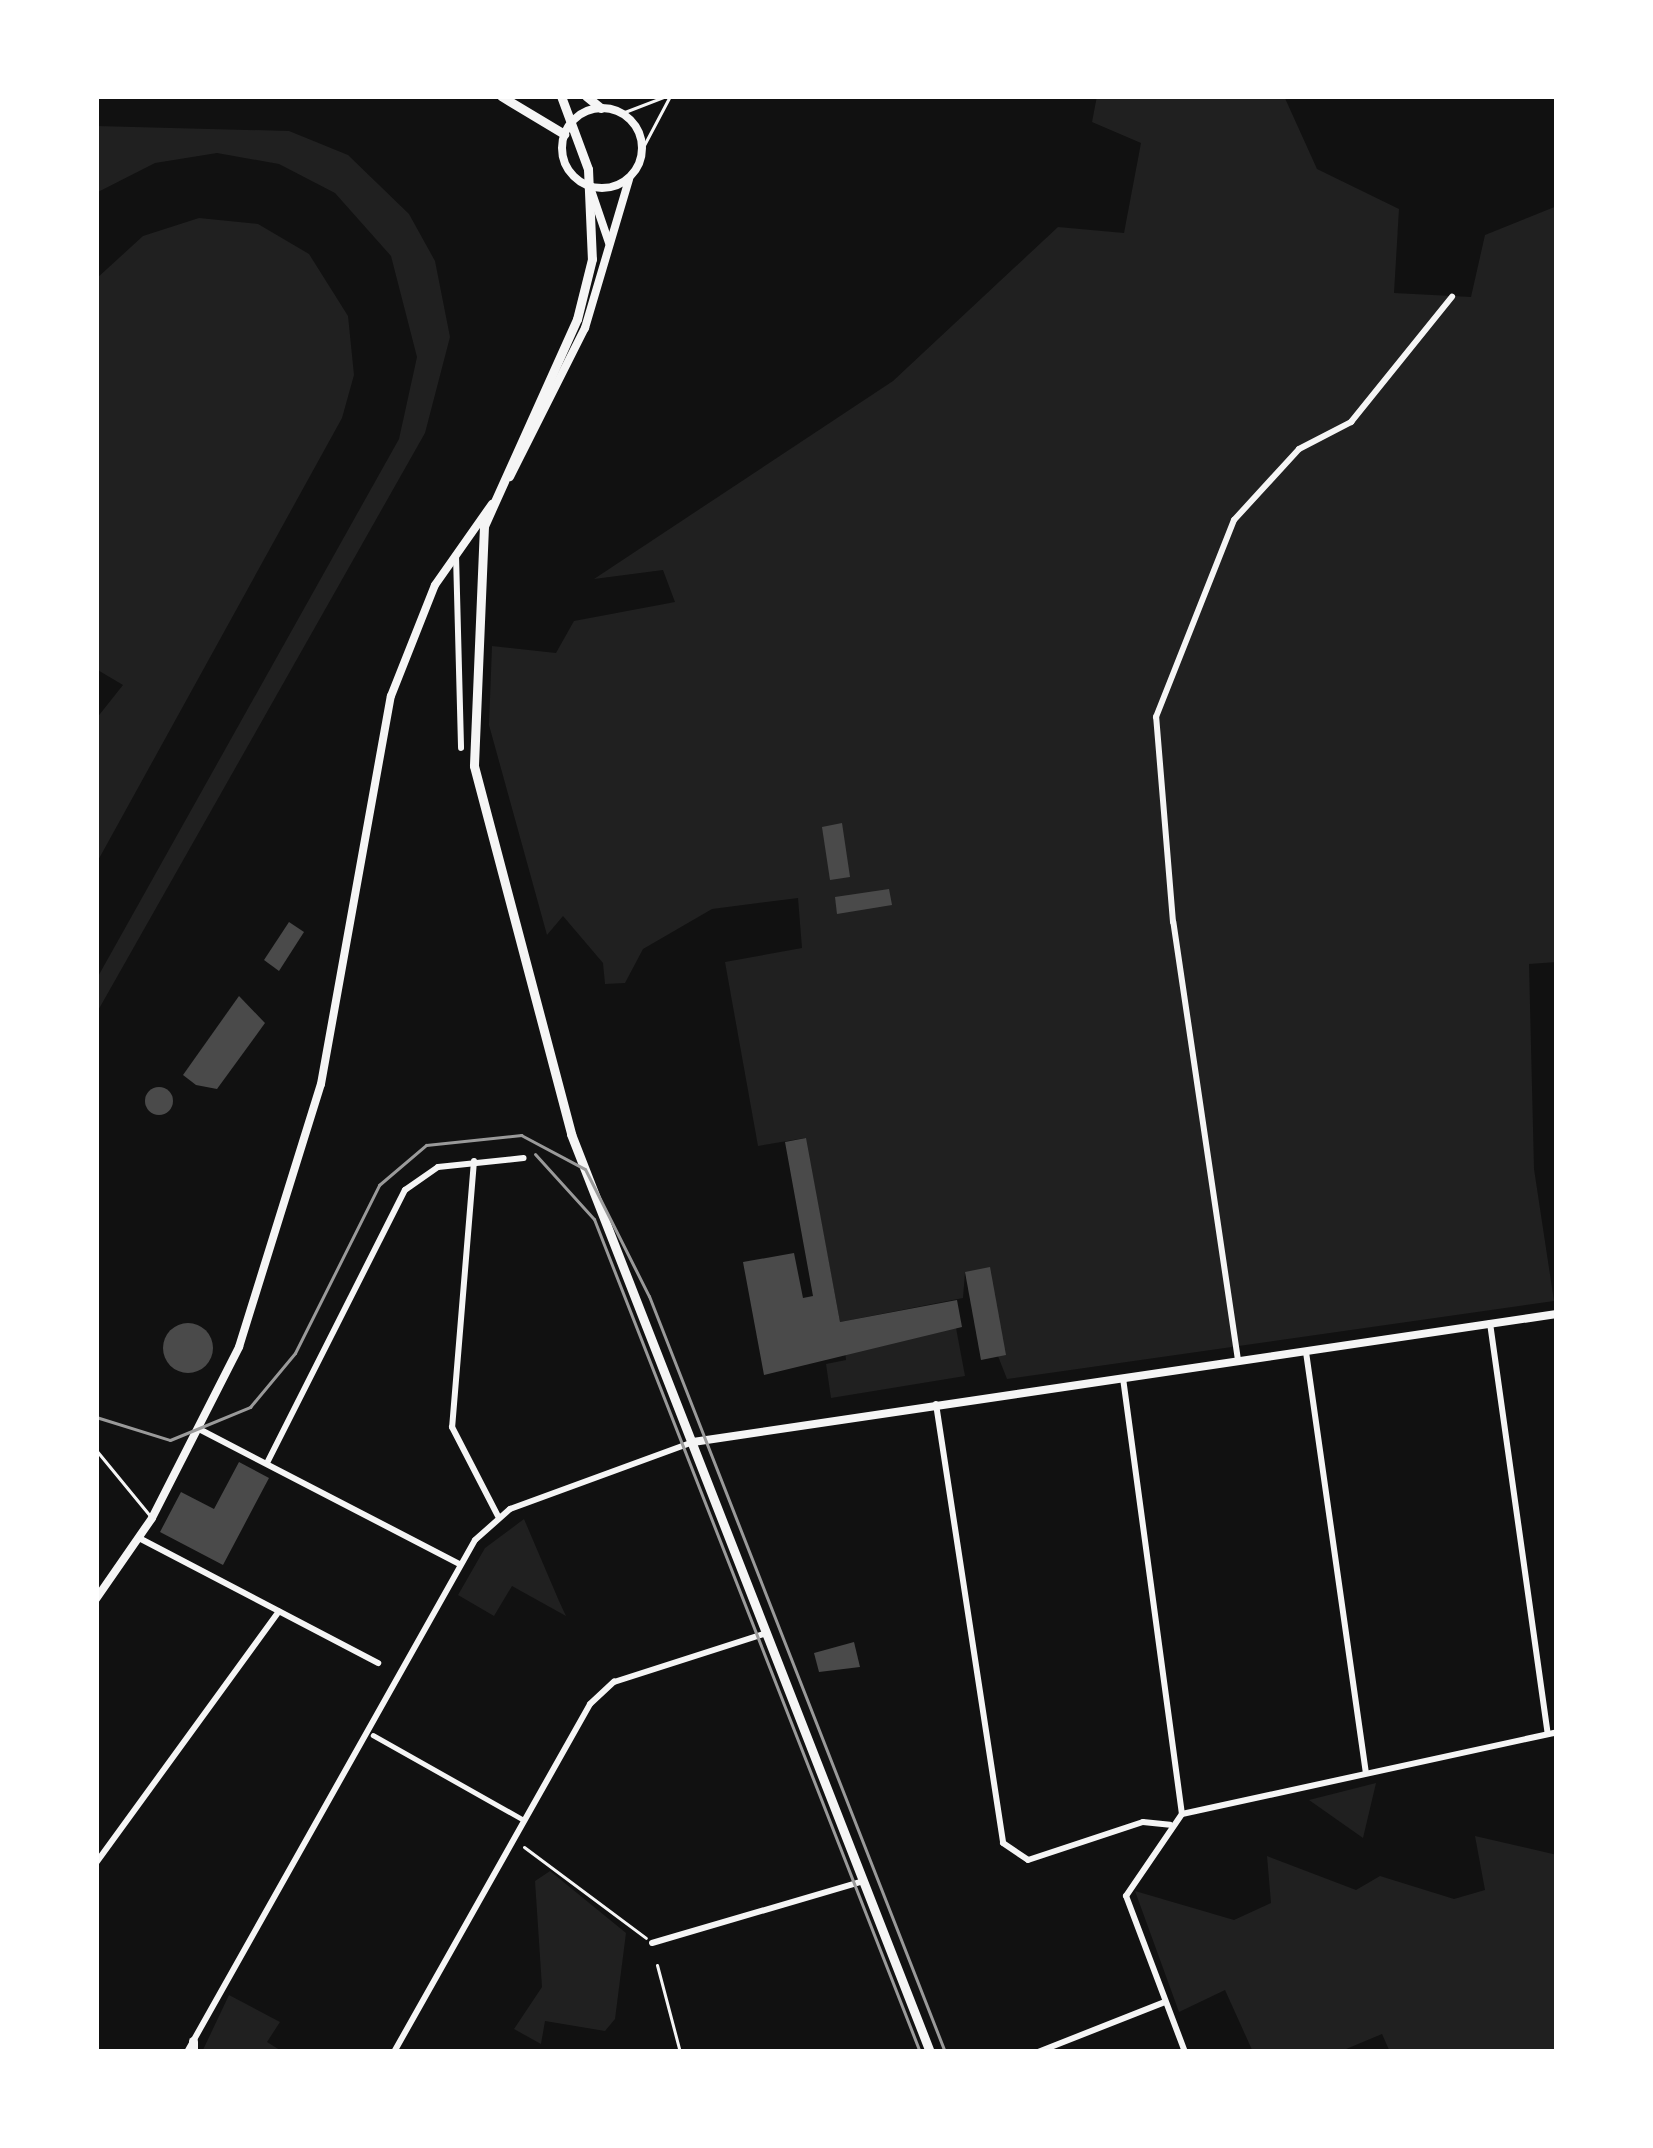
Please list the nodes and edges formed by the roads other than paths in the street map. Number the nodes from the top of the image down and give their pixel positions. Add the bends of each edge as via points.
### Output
1 (501, 96) edge
2 (560, 96) edge
3 (586, 96) edge
4 (668, 96) edge
5 (601, 108) junction
6 (622, 113) junction
7 (564, 134) junction
8 (643, 147) junction
9 (629, 179) junction
10 (588, 186) junction
11 (608, 262) junction
12 (1452, 296) dead end
13 (455, 552) junction
14 (461, 748) dead end
15 (524, 1159) dead end
16 (474, 1161) junction
17 (1557, 1314) edge
18 (1490, 1323) junction
19 (1305, 1349) junction
20 (1238, 1360) junction
21 (1123, 1378) junction
22 (936, 1404) junction
23 (200, 1429) junction
24 (693, 1442) junction
25 (96, 1450) edge
26 (267, 1463) junction
27 (499, 1516) junction
28 (152, 1518) junction
29 (139, 1538) junction
30 (460, 1564) junction
31 (96, 1599) edge
32 (279, 1611) junction
33 (767, 1633) junction
34 (378, 1664) dead end
35 (1553, 1733) edge
36 (373, 1735) dead end
37 (1366, 1773) junction
38 (1182, 1814) junction
39 (524, 1820) junction
40 (1170, 1826) junction
41 (96, 1863) edge
42 (864, 1881) junction
43 (652, 1942) road end
44 (657, 1965) dead end
45 (1165, 2002) junction
46 (191, 2048) edge
47 (394, 2052) edge
48 (680, 2052) edge
49 (930, 2052) edge
50 (1038, 2052) edge
51 (1186, 2052) edge

1 - 7 main road
2 - 24 main road via 588,169 590,271 491,504 473,611 474,766 571,1134
3 - 5 main road
4 - 6 lane
4 - 8 lane
5 - 6 street
5 - 7 street
6 - 8 street
7 - 10 street via 564,162
8 - 9 street
9 - 10 street
9 - 11 street
10 - 11 street via 606,215
11 - 13 street via 551,401
12 - 20 street via 1352,422 1299,449 1234,520 1156,717 1181,986
13 - 14 street
13 - 23 street via 391,696 307,1140
15 - 16 street
16 - 26 street via 438,1167 393,1204
16 - 27 street via 452,1427
17 - 18 street
18 - 19 street
18 - 35 street
19 - 20 street
19 - 37 street
20 - 21 street
21 - 22 street
21 - 38 street
22 - 24 street
22 - 40 street via 1003,1843 1028,1860 1143,1822
23 - 26 street
23 - 28 street
24 - 27 street
24 - 33 main road
25 - 28 lane
26 - 30 street
27 - 30 street
28 - 29 street
29 - 31 street
29 - 32 street
30 - 46 street
32 - 34 street
32 - 41 street
33 - 39 street via 608,1686
33 - 42 main road
35 - 37 street
36 - 39 street
37 - 38 street
38 - 40 street
39 - 47 street
40 - 45 street via 1126,1896
42 - 43 street
42 - 49 main road
44 - 48 lane
45 - 50 street
45 - 51 street

